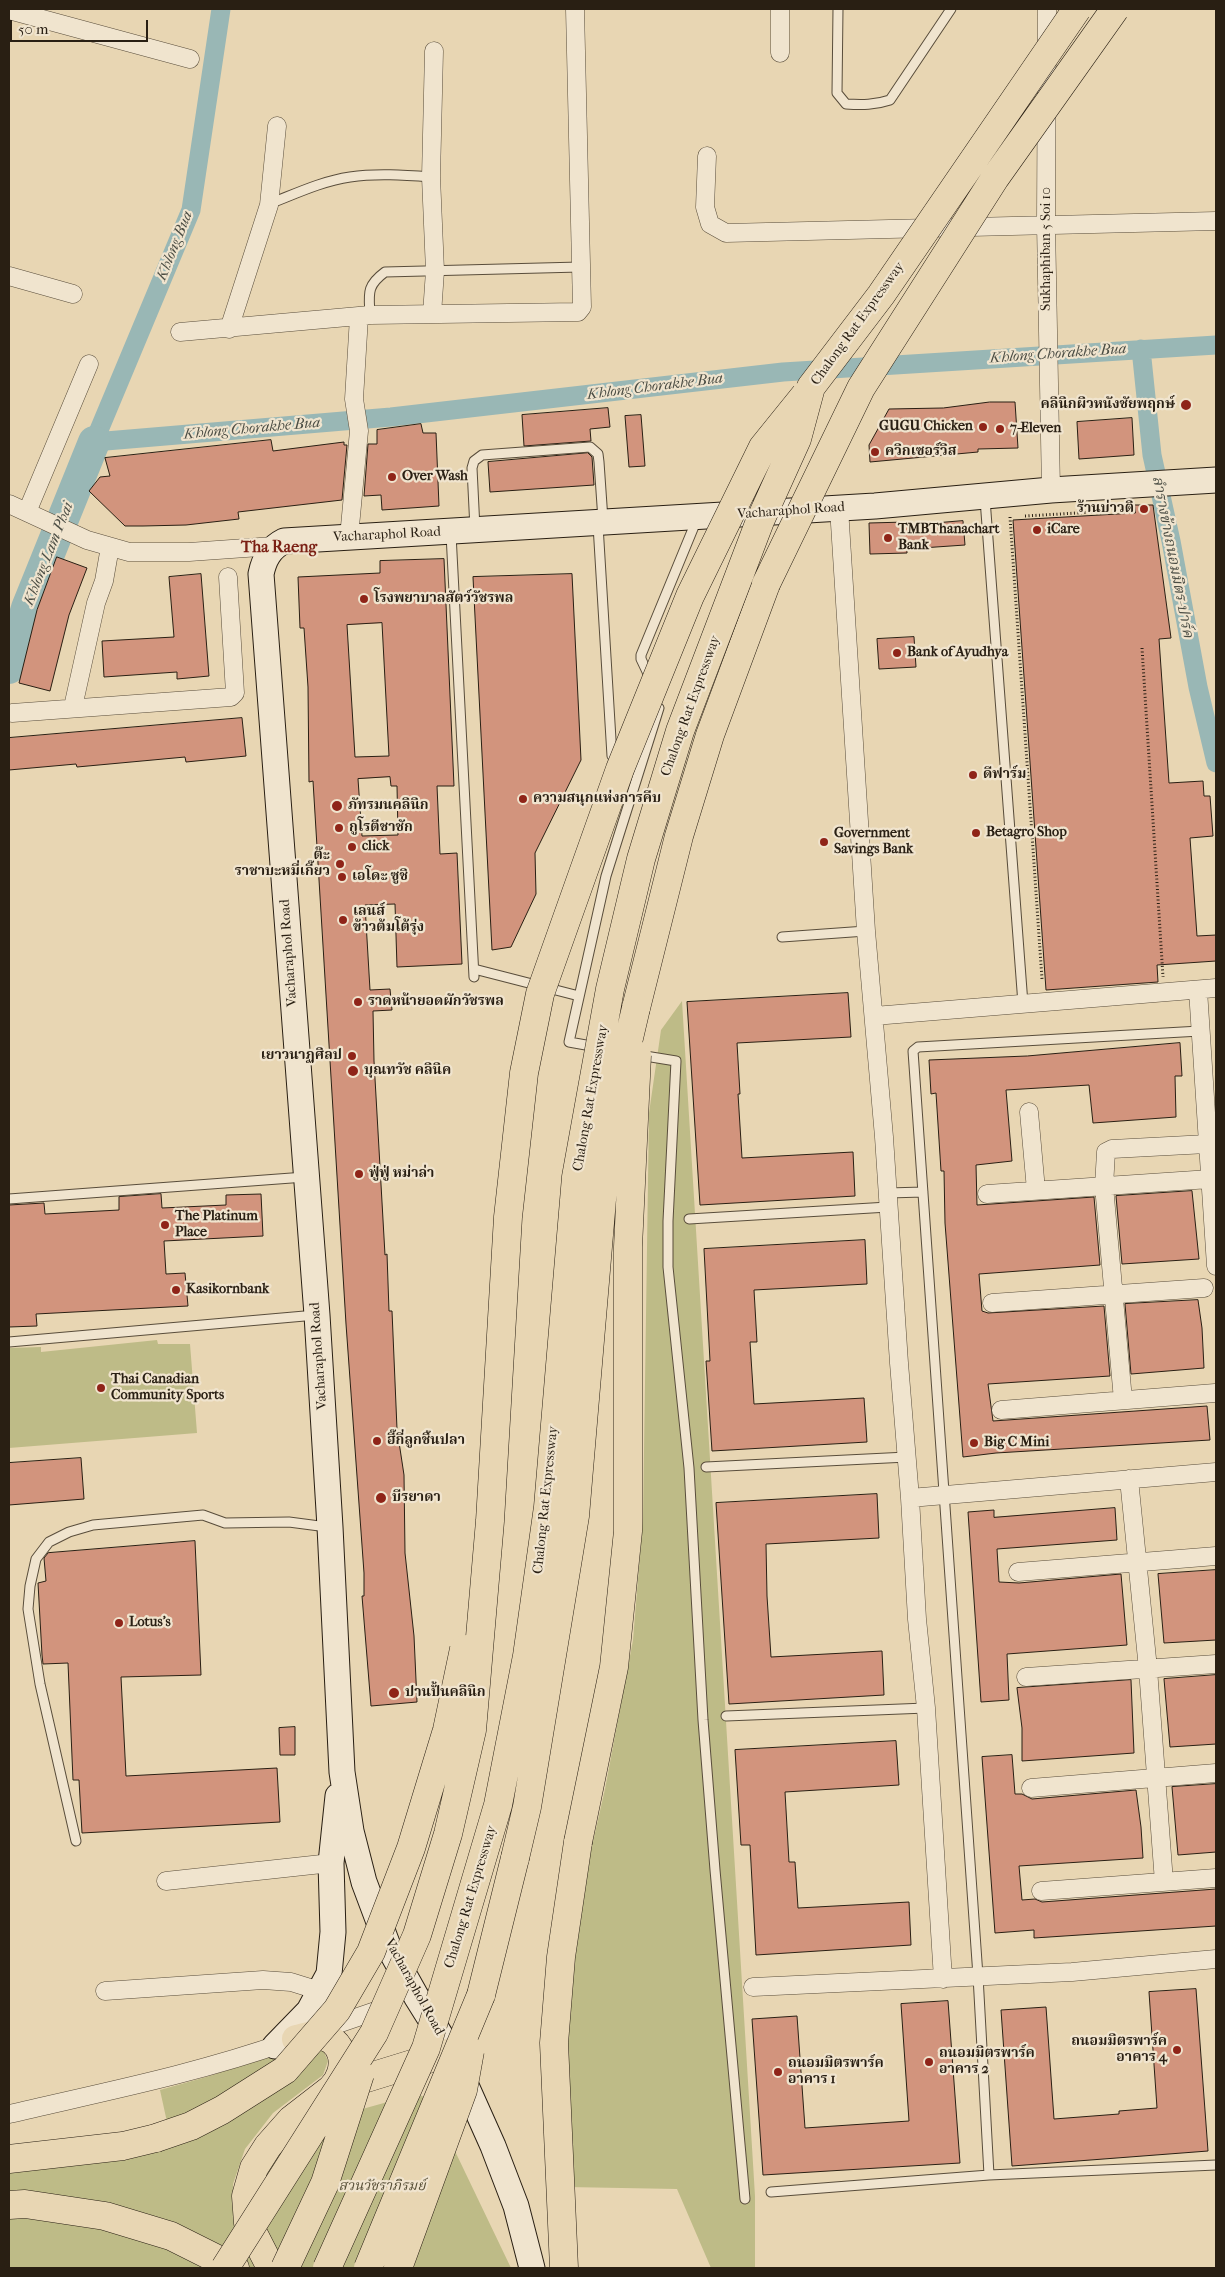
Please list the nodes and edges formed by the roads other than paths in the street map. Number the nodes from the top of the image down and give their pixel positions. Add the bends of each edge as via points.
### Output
1 (575, 9) edge
2 (780, 9) edge
3 (838, 9) edge
4 (951, 9) edge
5 (1047, 9) edge
6 (1077, 9) edge
7 (1115, 9) edge
8 (9, 10) edge
9 (434, 51) dead end
10 (780, 53) dead end
11 (190, 59) dead end
12 (277, 126) dead end
13 (707, 156) dead end
14 (431, 177) junction
15 (269, 204) junction
16 (1216, 221) edge
17 (1046, 224) junction
18 (580, 267) junction
19 (435, 271) junction
20 (9, 276) edge
21 (74, 294) dead end
22 (432, 314) junction
23 (364, 316) junction
24 (229, 329) junction
25 (180, 332) dead end
26 (89, 364) dead end
27 (812, 387) junction
28 (1216, 480) edge
29 (985, 496) junction
30 (9, 504) edge
31 (1051, 507) junction
32 (839, 508) junction
33 (33, 515) junction
34 (698, 516) junction
35 (601, 522) junction
36 (475, 530) junction
37 (451, 531) junction
38 (349, 537) junction
39 (274, 546) junction
40 (110, 547) junction
41 (228, 577) dead end
42 (74, 707) junction
43 (12, 713) dead end
44 (612, 756) dead end
45 (866, 931) junction
46 (782, 937) dead end
47 (1216, 988) edge
48 (1198, 990) junction
49 (579, 996) junction
50 (1023, 1004) junction
51 (636, 1008) junction
52 (874, 1016) junction
53 (1200, 1031) junction
54 (608, 1049) dead end
55 (617, 1051) dead end
56 (1028, 1112) dead end
57 (1207, 1144) junction
58 (305, 1178) junction
59 (1210, 1179) junction
60 (1104, 1186) junction
61 (1036, 1190) junction
62 (923, 1192) junction
63 (987, 1194) dead end
64 (9, 1198) edge
65 (888, 1200) junction
66 (689, 1219) dead end
67 (1216, 1266) edge
68 (1204, 1288) dead end
69 (1114, 1294) junction
70 (992, 1303) dead end
71 (317, 1315) junction
72 (9, 1342) edge
73 (1215, 1393) edge
74 (1123, 1400) junction
75 (1001, 1410) dead end
76 (907, 1457) junction
77 (706, 1467) dead end
78 (1216, 1472) edge
79 (1130, 1479) junction
80 (944, 1495) junction
81 (910, 1498) junction
82 (490, 1521) junction
83 (330, 1527) junction
84 (1216, 1556) edge
85 (1137, 1564) junction
86 (1018, 1572) dead end
87 (1216, 1664) edge
88 (1148, 1669) junction
89 (1026, 1677) dead end
90 (926, 1708) junction
91 (726, 1716) dead end
92 (342, 1772) junction
93 (1216, 1773) edge
94 (1157, 1777) junction
95 (1032, 1788) dead end
96 (76, 1841) dead end
97 (331, 1863) junction
98 (1216, 1878) edge
99 (166, 1881) dead end
100 (1164, 1882) junction
101 (1041, 1891) dead end
102 (1216, 1959) edge
103 (978, 1976) junction
104 (943, 1979) junction
105 (752, 1987) dead end
106 (105, 1991) dead end
107 (320, 1991) junction
108 (416, 1996) junction
109 (481, 1996) junction
110 (374, 2033) junction
111 (285, 2042) junction
112 (451, 2052) junction
113 (330, 2089) junction
114 (9, 2114) edge
115 (9, 2159) edge
116 (1216, 2165) edge
117 (989, 2175) junction
118 (771, 2192) dead end
119 (745, 2199) dead end
120 (9, 2205) edge
121 (225, 2268) edge
122 (234, 2268) edge
123 (271, 2268) edge
124 (285, 2268) edge
125 (327, 2268) edge
126 (368, 2268) edge
127 (398, 2268) edge
128 (532, 2268) edge
129 (564, 2268) edge

1 - 18 street
2 - 10 street
3 - 4 lane via 837,93 846,104 858,105 890,100
5 - 17 street, Sukhaphiban 5 Soi 10
6 - 27 main road, Chalong Rat Expressway, bridge via 881,295
7 - 51 main road, Chalong Rat Expressway, bridge via 995,178 861,388 766,584 710,735 679,836
8 - 11 street
9 - 14 street
12 - 15 street
13 - 17 street via 705,207 710,224 726,233
14 - 15 lane via 384,174 349,177
14 - 19 street
15 - 24 street
16 - 17 street
17 - 31 street, Sukhaphiban 5 Soi 10
18 - 19 lane
18 - 22 street via 582,307 578,312
19 - 22 street
19 - 23 lane via 385,272 373,281
20 - 21 street
22 - 23 street
23 - 24 street
23 - 38 street via 354,399 359,431
24 - 25 street
26 - 33 street
27 - 82 main road, bridge via 763,447 690,596 620,770 540,994 524,1073 508,1217
27 - 125 main road, Chalong Rat Expressway, bridge via 797,439 760,521 680,731 641,859 610,989 576,1178 548,1507 527,1656 498,1804 426,2048
28 - 31 main road, Vacharaphol Road via 1159,483
29 - 31 main road, Vacharaphol Road
29 - 32 main road, Vacharaphol Road
29 - 50 lane
30 - 33 street
32 - 34 main road, Vacharaphol Road
32 - 45 street
33 - 40 street
34 - 35 main road, Vacharaphol Road
34 - 49 lane via 641,655 661,700 606,876
35 - 36 main road, Vacharaphol Road
35 - 36 lane via 598,454 590,447 482,455 474,461 472,468
35 - 44 lane
36 - 37 main road, Vacharaphol Road
37 - 38 main road, Vacharaphol Road
37 - 49 lane via 474,973
38 - 39 main road, Vacharaphol Road via 284,541
39 - 40 street via 189,552 128,552
39 - 58 main road, Vacharaphol Road via 261,574
40 - 42 street
41 - 42 street via 234,694 229,698
42 - 43 street
45 - 46 lane
45 - 52 street
47 - 48 street
48 - 50 street
48 - 53 street
49 - 54 lane via 569,1042
50 - 52 street
51 - 109 main road, Chalong Rat Expressway, bridge via 618,1089 604,1176 575,1516 526,1807
51 - 129 main road, bridge via 638,1070 628,1248 628,1532 614,1667 578,1842 561,1957 554,2043
52 - 65 street
53 - 57 street
53 - 62 lane via 918,1047 913,1051
55 - 119 lane via 676,1061 668,1267 688,1468 710,1805
56 - 61 street
57 - 59 street
57 - 60 street via 1108,1150
58 - 64 lane
58 - 71 main road, Vacharaphol Road
59 - 60 street
59 - 67 street
60 - 61 street
60 - 69 street
61 - 63 street
62 - 65 lane
62 - 80 lane
65 - 66 lane
65 - 76 street
68 - 69 street
69 - 70 street
69 - 74 street
71 - 72 lane
71 - 83 main road, Vacharaphol Road
73 - 74 street
74 - 75 street
76 - 77 lane
76 - 81 street
78 - 79 street
79 - 80 street
79 - 85 street
80 - 81 street
80 - 103 lane
81 - 90 street
82 - 110 main road, bridge via 472,1730 448,1834 417,1935
82 - 115 main road, bridge via 448,1730 411,1848 371,1952 337,2010 285,2070 191,2126 123,2146
83 - 92 main road, Vacharaphol Road
83 - 96 lane via 289,1522 225,1523 203,1515 93,1525 49,1542 36,1559 28,1609 40,1684
84 - 85 street
85 - 86 street
85 - 88 street
87 - 88 street
88 - 89 street
88 - 94 street
90 - 91 lane
90 - 104 street
92 - 97 main road
92 - 108 main road, Vacharaphol Road via 351,1831 364,1882 388,1946
93 - 94 street
94 - 95 street
94 - 100 street
97 - 99 street
97 - 107 main road via 333,1932 329,1974
98 - 100 street
100 - 101 street
102 - 103 street via 1072,1972
103 - 104 street
103 - 117 lane
104 - 105 street
106 - 107 street via 263,1980 291,1982
107 - 111 main road
108 - 111 street
108 - 112 main road, Vacharaphol Road
109 - 126 main road, Chalong Rat Expressway, bridge
109 - 127 main road, bridge via 463,2090
110 - 121 main road, bridge
110 - 124 main road, bridge via 325,2183
111 - 113 main road via 314,2035 323,2037 338,2048 344,2066 337,2083
111 - 114 street via 161,2080
112 - 113 main road
112 - 128 main road, Vacharaphol Road via 510,2188
113 - 123 main road via 291,2120 254,2168 246,2196 248,2223
116 - 117 lane
117 - 118 lane
120 - 122 main road via 25,2204 105,2216 171,2236

